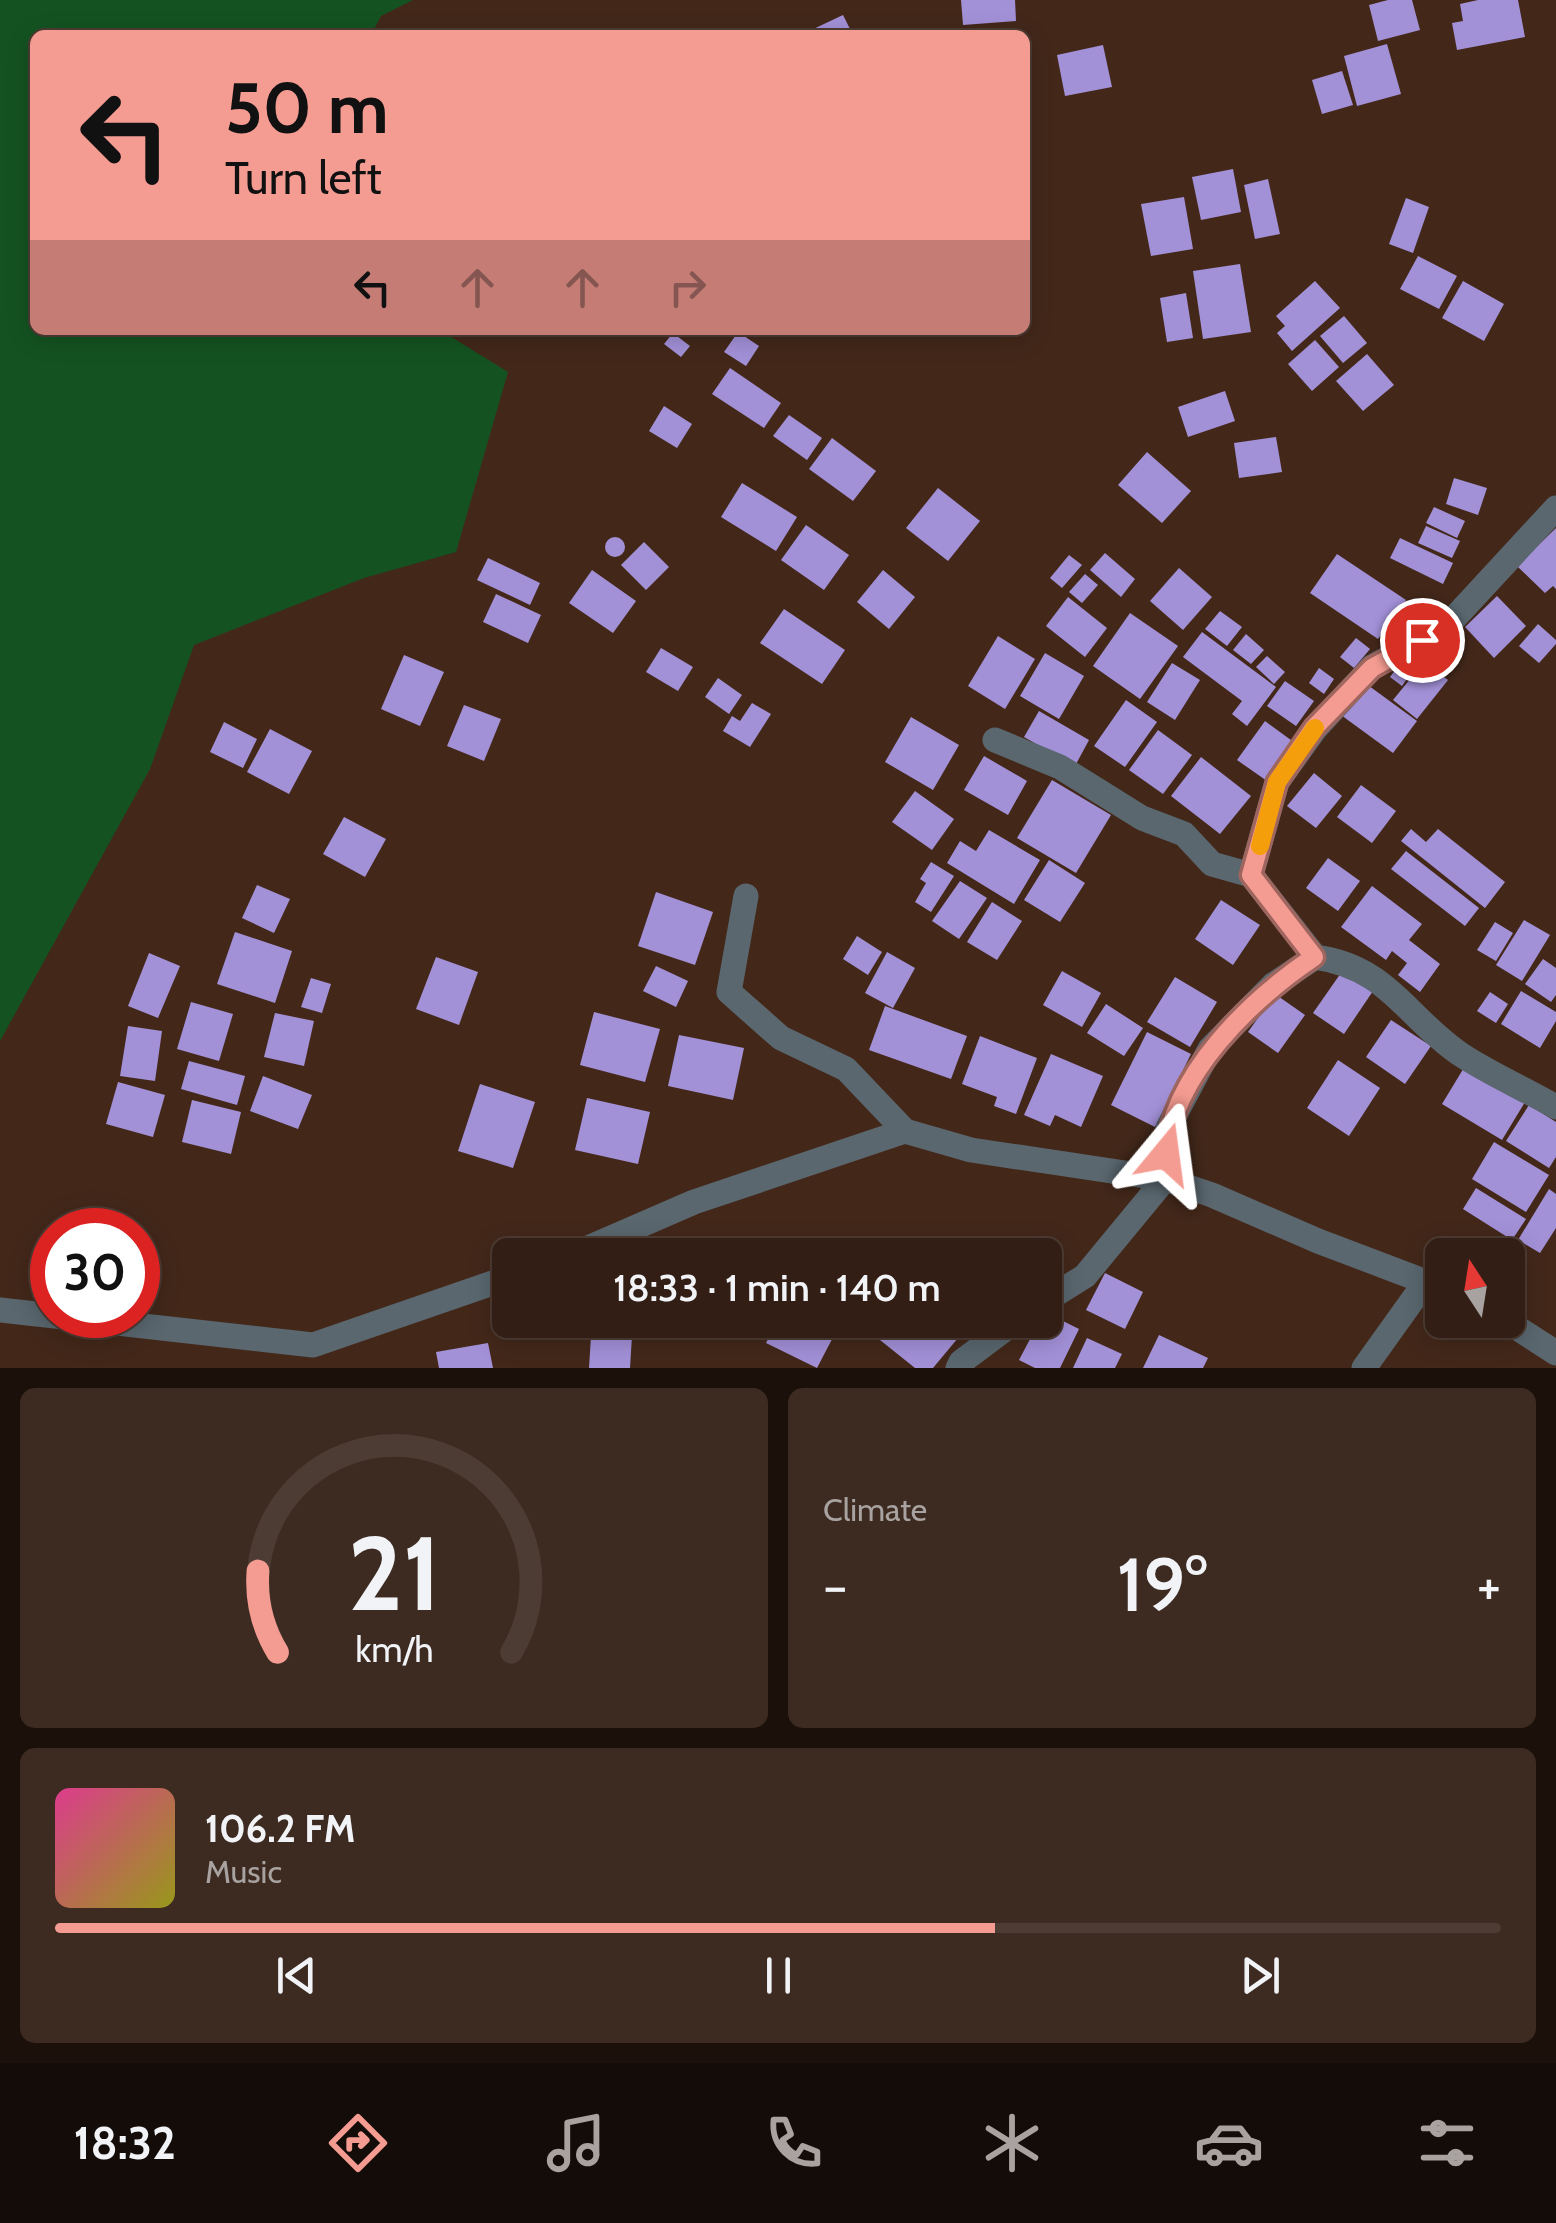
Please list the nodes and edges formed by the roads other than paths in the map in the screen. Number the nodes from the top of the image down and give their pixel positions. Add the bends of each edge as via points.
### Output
1 (1556, 508) edge
2 (995, 740) dead end
3 (1251, 875) junction
4 (746, 896) dead end
5 (1314, 957) junction
6 (1556, 1106) edge
7 (905, 1130) junction
8 (1165, 1179) junction
9 (611, 1238) edge
10 (1425, 1280) edge
11 (492, 1282) edge
12 (1062, 1291) edge
13 (1425, 1296) edge
14 (0, 1310) edge
15 (1525, 1333) edge
16 (993, 1338) edge
17 (1556, 1354) edge
18 (958, 1368) edge
19 (1364, 1368) edge

1 - 3 street via 1447,626 1372,668 1314,728 1277,782
2 - 3 street via 1184,834 1212,864
3 - 5 street
4 - 7 street via 729,992 781,1038 846,1069
5 - 6 street via 1339,960 1378,979 1459,1054
5 - 8 street via 1274,984 1210,1050 1168,1128
7 - 8 street via 971,1150
7 - 9 street via 694,1202
8 - 10 street
8 - 12 street via 1085,1276
11 - 14 street via 313,1345
13 - 19 street
15 - 17 street
16 - 18 street

